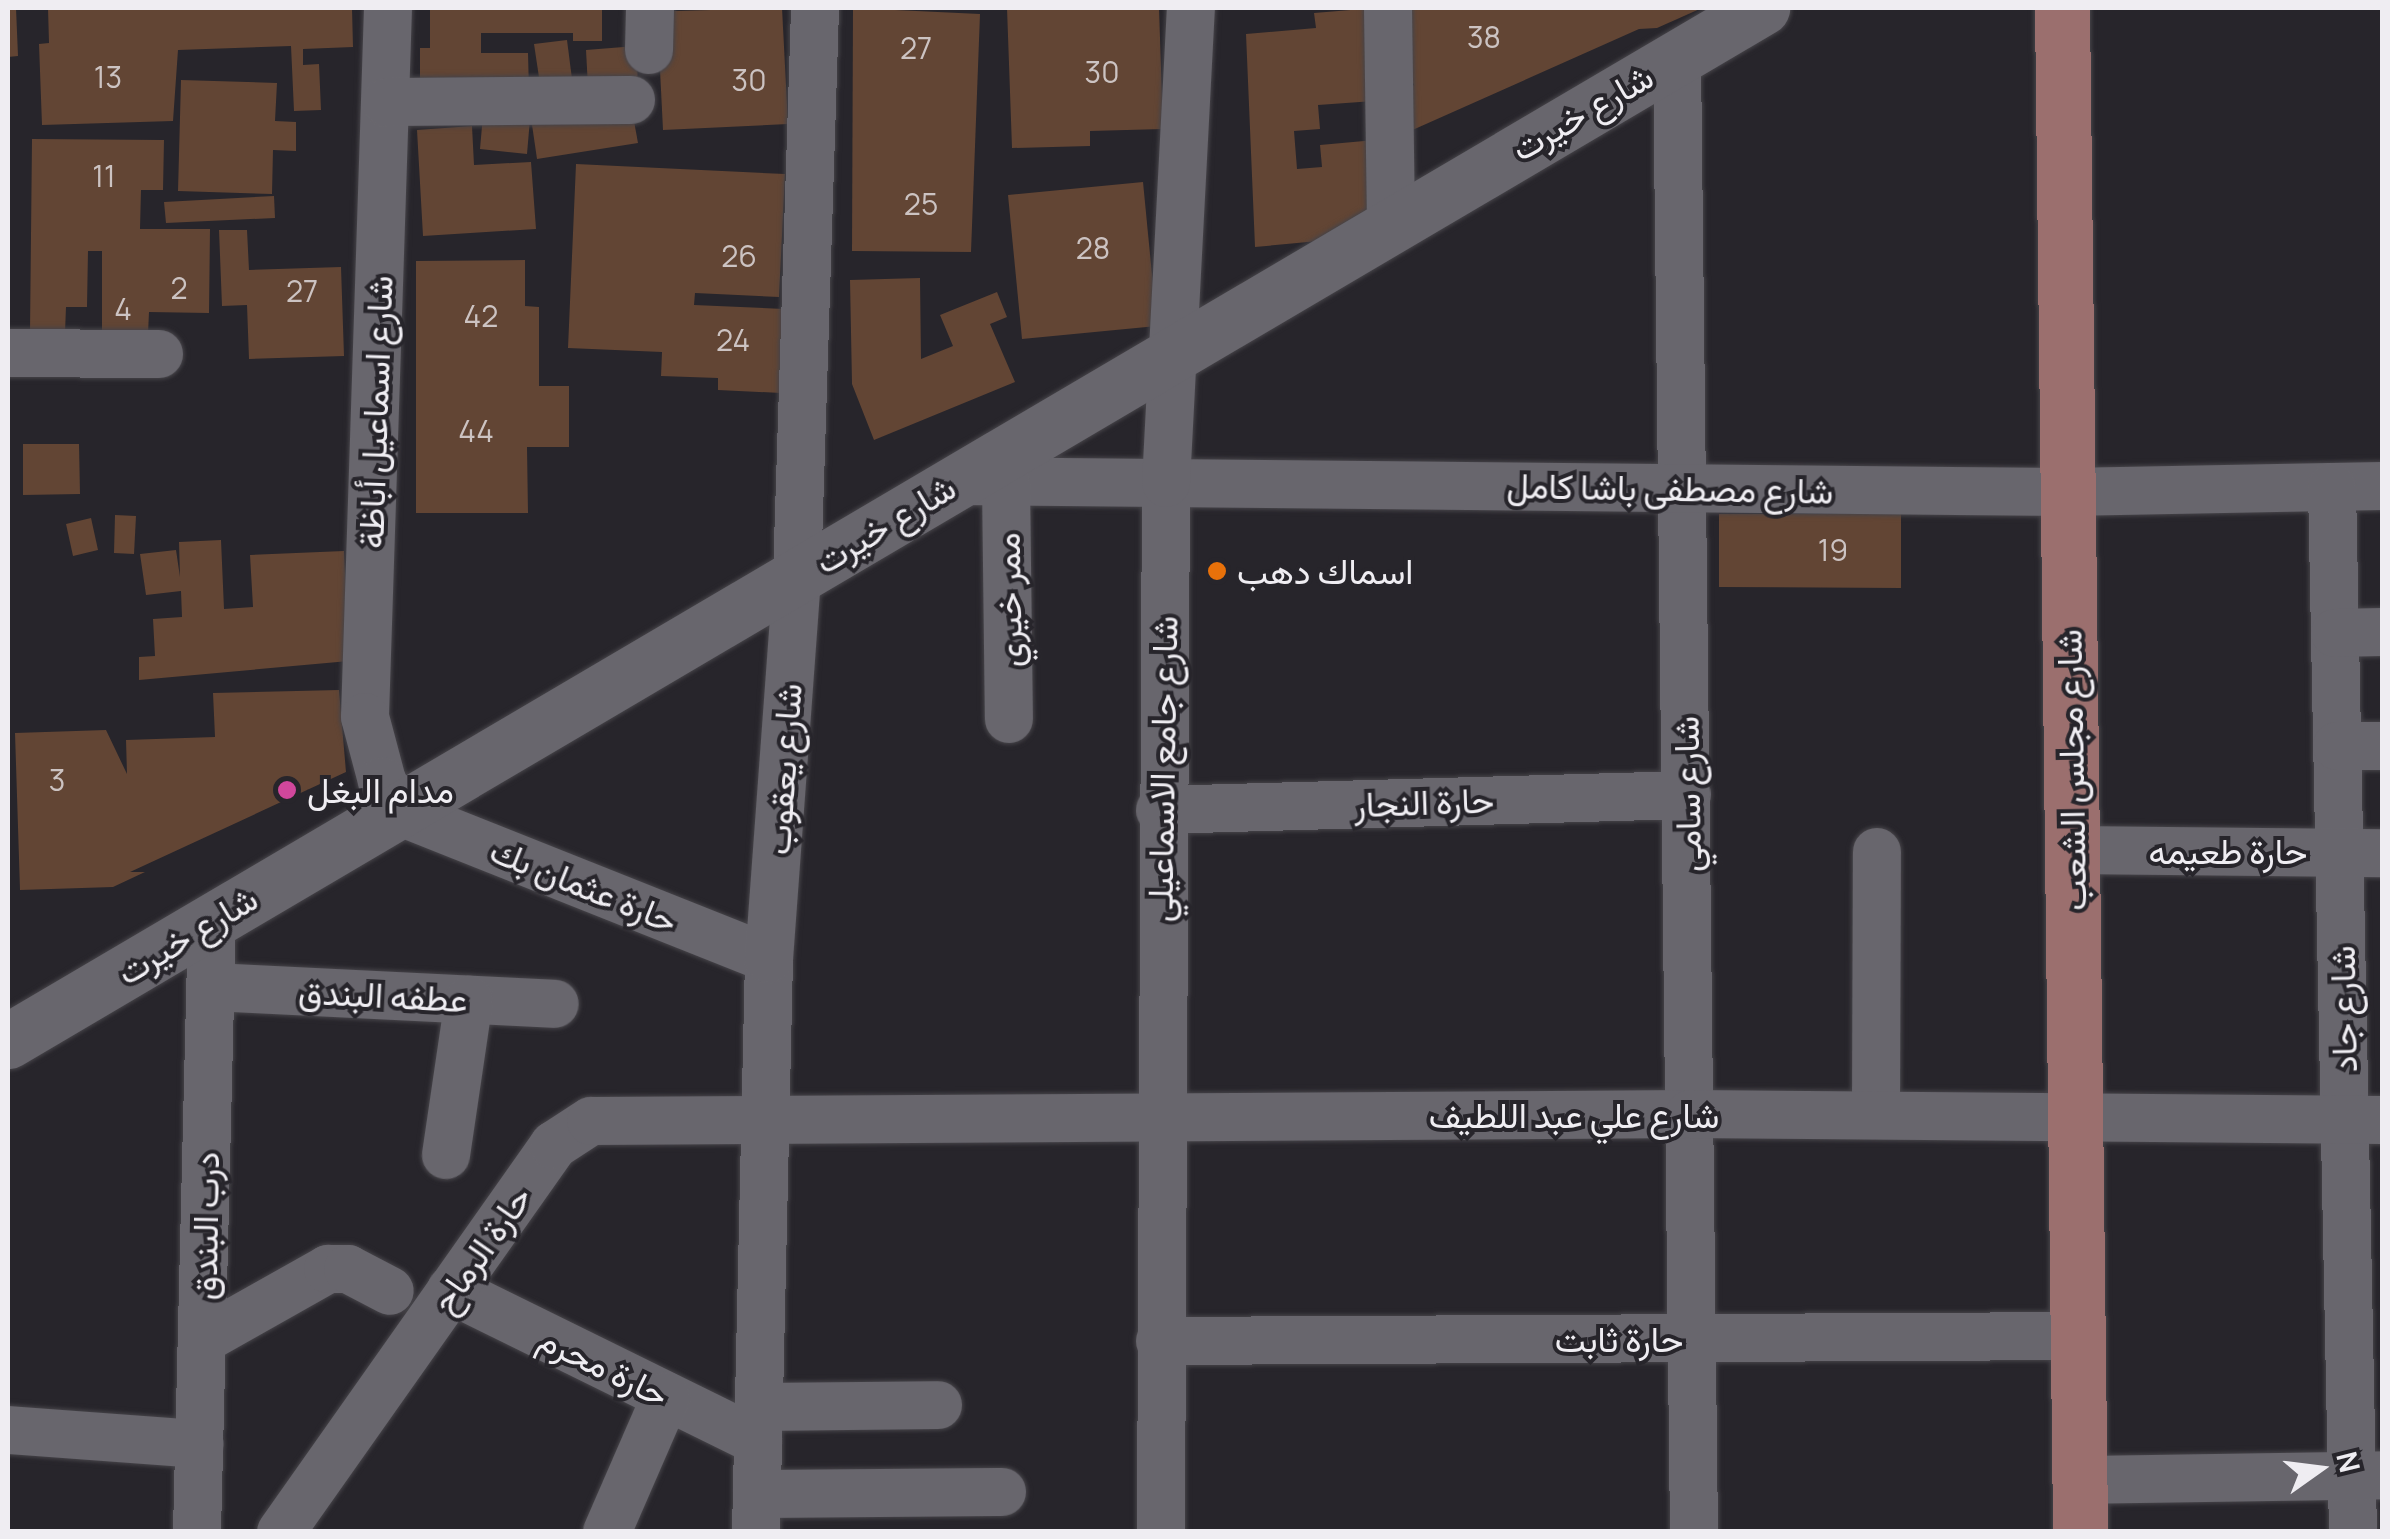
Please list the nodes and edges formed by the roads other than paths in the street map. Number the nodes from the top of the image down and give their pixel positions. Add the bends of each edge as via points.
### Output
1 (388, 8) edge
2 (814, 8) edge
3 (1191, 8) edge
4 (1388, 8) edge
5 (1762, 8) edge
6 (2062, 8) edge
7 (1677, 58) junction
8 (631, 100) dead end
9 (386, 102) junction
10 (1391, 223) junction
11 (8, 353) edge
12 (159, 354) dead end
13 (1171, 356) junction
14 (982, 481) junction
15 (1166, 484) junction
16 (2382, 486) edge
17 (2332, 487) junction
18 (1684, 488) junction
19 (2068, 492) junction
20 (796, 576) junction
21 (2382, 632) edge
22 (2335, 633) junction
23 (1009, 718) dead end
24 (2360, 746) edge
25 (1687, 795) junction
26 (1160, 810) junction
27 (398, 811) junction
28 (2073, 850) junction
29 (1877, 852) dead end
30 (2361, 852) edge
31 (212, 920) junction
32 (769, 960) junction
33 (211, 987) junction
34 (470, 1000) junction
35 (555, 1004) dead end
36 (8, 1041) edge
37 (1690, 1114) junction
38 (1876, 1115) junction
39 (766, 1118) junction
40 (1160, 1118) junction
41 (2076, 1118) junction
42 (2364, 1120) edge
43 (446, 1155) dead end
44 (451, 1290) junction
45 (390, 1291) dead end
46 (2078, 1336) junction
47 (1692, 1338) junction
48 (202, 1340) junction
49 (1160, 1341) junction
50 (666, 1396) junction
51 (938, 1405) dead end
52 (758, 1424) junction
53 (8, 1430) edge
54 (199, 1444) junction
55 (2367, 1475) edge
56 (1002, 1492) dead end
57 (2080, 1506) edge
58 (756, 1512) edge
59 (198, 1532) edge
60 (281, 1532) edge
61 (608, 1532) edge
62 (1161, 1532) edge
63 (1694, 1532) edge
64 (2353, 1532) edge

1 - 9 street, شارع اسماعيل أباظة
2 - 20 street, شارع يعقوب
3 - 13 street, شارع جامع الاسماعيلي
4 - 10 street
5 - 7 street, شارع خيرت
6 - 19 main road, شارع مجلس الشعب
7 - 10 street, شارع خيرت
7 - 18 street, شارع سامي
8 - 9 street
9 - 27 street, شارع اسماعيل أباظة via 365,717 370,750
10 - 13 street, شارع خيرت
11 - 12 street
13 - 14 street, شارع خيرت
13 - 15 street, شارع جامع الاسماعيلي
14 - 15 street, شارع مصطفى باشا كامل
14 - 20 street, شارع خيرت
14 - 23 street, ممر خيري
15 - 18 street, شارع مصطفى باشا كامل
15 - 26 street, شارع جامع الاسماعيلي
16 - 17 street, شارع مصطفى باشا كامل
17 - 19 street, شارع مصطفى باشا كامل
17 - 22 street, شارع جاد
18 - 19 street, شارع مصطفى باشا كامل
18 - 25 street, شارع سامي
19 - 28 main road, شارع مجلس الشعب
20 - 27 street, شارع خيرت
20 - 32 street, شارع يعقوب
21 - 22 street
22 - 24 street, شارع جاد
24 - 30 street, شارع جاد
25 - 26 street, حارة النجار
25 - 37 street, شارع سامي
26 - 40 street, شارع جامع الاسماعيلي
27 - 31 street, شارع خيرت
27 - 32 street, حارة عثمان بك
28 - 30 street, حارة طعيمه
28 - 41 main road, شارع مجلس الشعب
29 - 38 street
30 - 42 street, شارع جاد
31 - 33 street, درب البندق
31 - 36 street, شارع خيرت
32 - 39 street, شارع يعقوب
33 - 34 street, عطفه البندق
33 - 48 street, درب البندق
34 - 35 street, عطفه البندق
34 - 43 street
37 - 38 street, شارع علي عبد اللطيف
37 - 40 street, شارع علي عبد اللطيف
37 - 47 street, شارع سامي
38 - 41 street, شارع علي عبد اللطيف
39 - 40 street, شارع علي عبد اللطيف
39 - 44 street, حارة الرماح via 591,1120 554,1145
39 - 52 street, شارع يعقوب
40 - 49 street, شارع جامع الاسماعيلي
41 - 42 street, شارع علي عبد اللطيف
41 - 46 main road, شارع مجلس الشعب
42 - 55 street, شارع جاد
44 - 50 street, حارة محرم
44 - 60 street, حارة الرماح
45 - 48 street via 348,1270 328,1269
46 - 47 street, حارة ثابت
46 - 57 main road, شارع مجلس الشعب
47 - 49 street, حارة ثابت
47 - 63 street, شارع سامي
48 - 54 street, درب البندق
49 - 62 street, شارع جامع الاسماعيلي
50 - 52 street, حارة محرم
50 - 61 street
51 - 52 street
52 - 58 street, شارع يعقوب
53 - 54 street
54 - 59 street, درب البندق
55 - 57 street
55 - 64 street, شارع جاد
56 - 58 street

